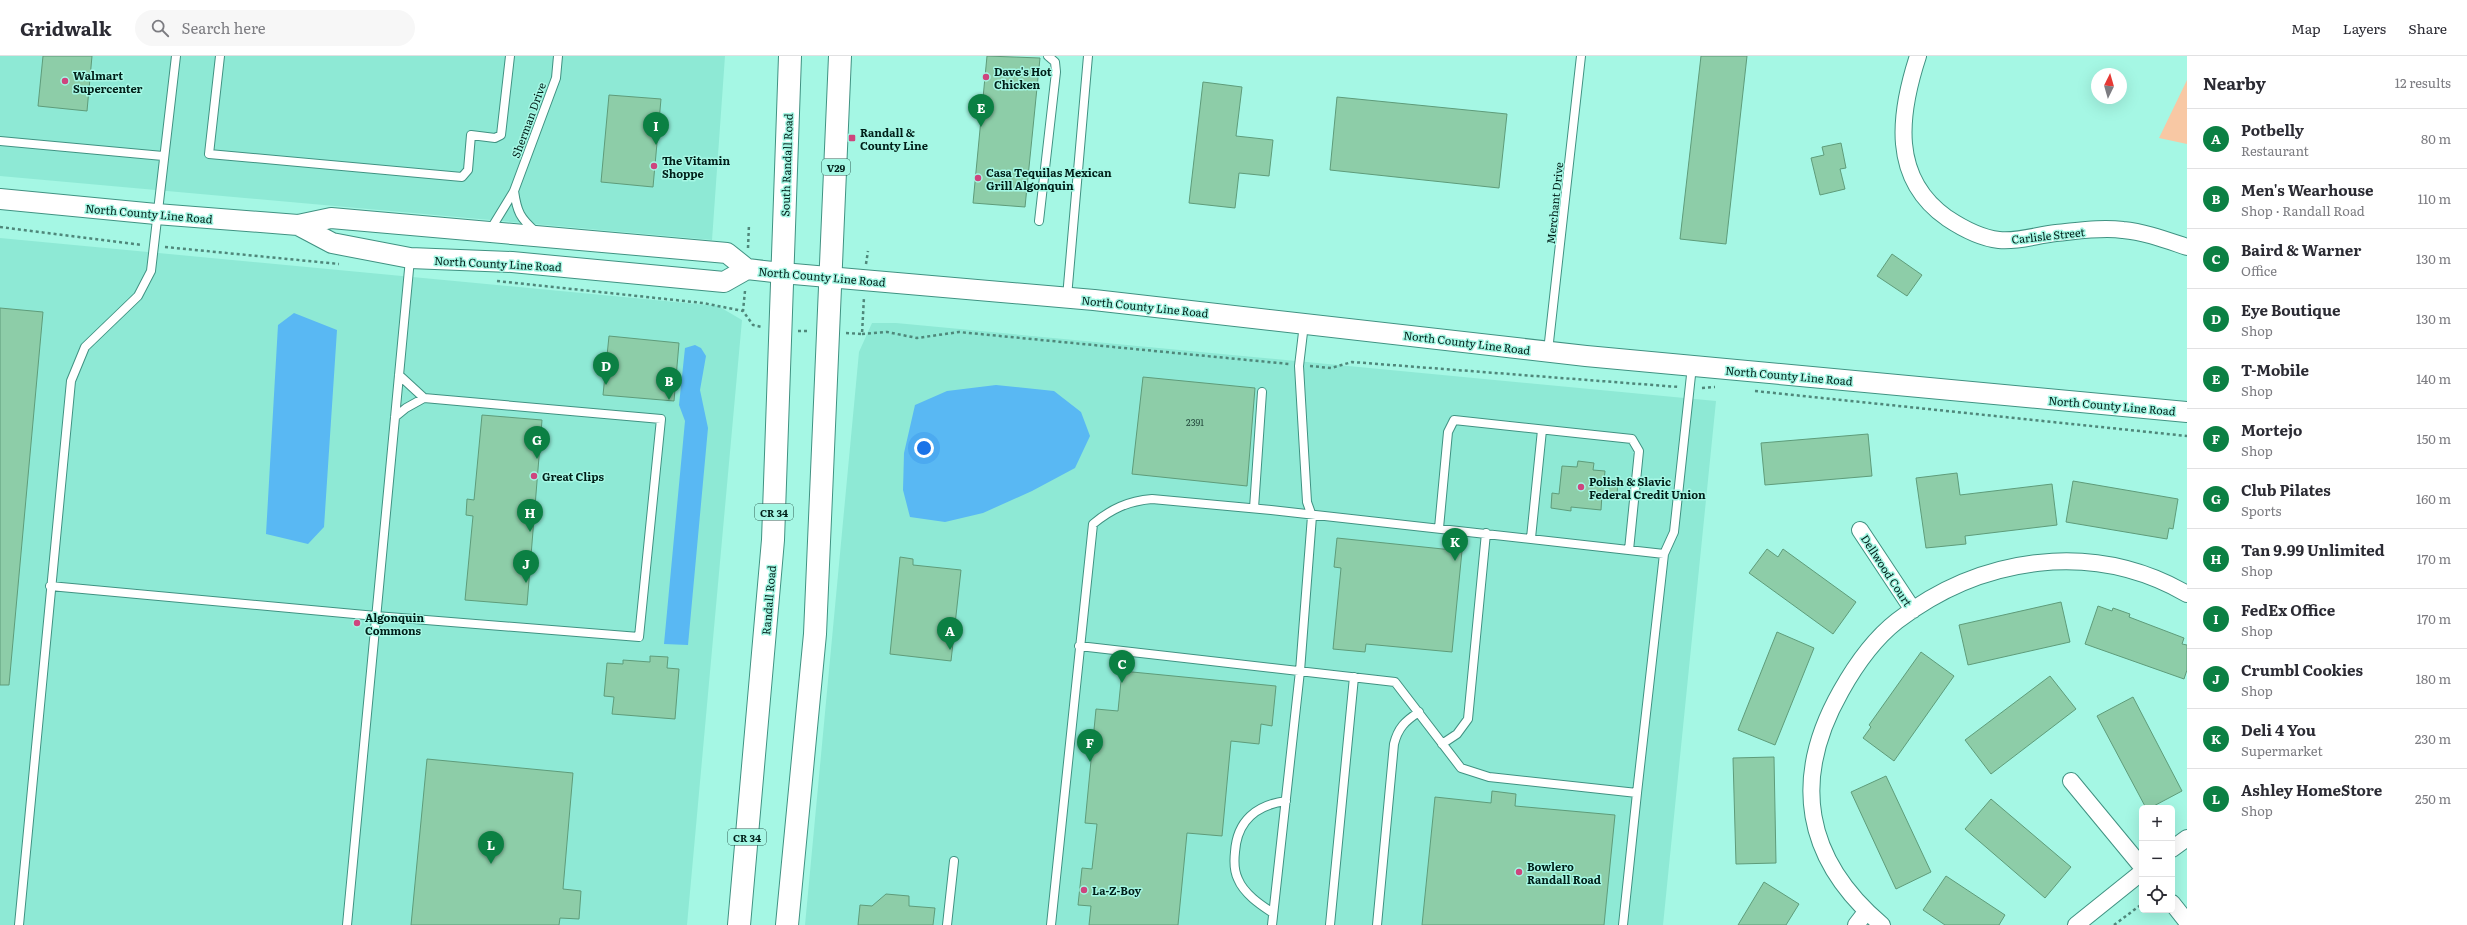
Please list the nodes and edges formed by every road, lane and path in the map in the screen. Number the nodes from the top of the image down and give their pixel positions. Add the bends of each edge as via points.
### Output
1 (176, 56) edge
2 (220, 56) edge
3 (510, 56) edge
4 (558, 56) edge
5 (790, 56) edge
6 (840, 56) edge
7 (1048, 56) edge
8 (1088, 56) edge
9 (1581, 56) edge
10 (1918, 56) edge
11 (0, 141) edge
12 (163, 156) junction
13 (514, 191) junction
14 (0, 199) edge
15 (156, 214) junction
16 (1039, 221) dead end
17 (749, 224) dead end
18 (298, 225) junction
19 (489, 232) junction
20 (541, 236) junction
21 (2187, 247) edge
22 (868, 251) dead end
23 (410, 258) junction
24 (747, 269) junction
25 (782, 273) junction
26 (831, 277) junction
27 (865, 280) junction
28 (1067, 297) junction
29 (1304, 324) junction
30 (781, 330) junction
31 (827, 332) junction
32 (862, 334) junction
33 (1548, 351) junction
34 (1299, 366) junction
35 (1692, 366) junction
36 (399, 374) junction
37 (1721, 387) dead end
38 (1690, 388) junction
39 (1753, 391) dead end
40 (1262, 392) dead end
41 (424, 398) junction
42 (2187, 412) edge
43 (395, 417) junction
44 (1542, 430) junction
45 (2187, 436) edge
46 (1254, 508) junction
47 (1312, 516) junction
48 (1439, 528) junction
49 (1860, 530) dead end
50 (1486, 533) junction
51 (1531, 538) junction
52 (1629, 550) junction
53 (1664, 554) junction
54 (50, 586) junction
55 (2187, 594) edge
56 (1913, 610) junction
57 (376, 616) junction
58 (1079, 646) junction
59 (1300, 670) junction
60 (1354, 677) junction
61 (1418, 712) junction
62 (1442, 744) junction
63 (2071, 781) dead end
64 (1637, 794) junction
65 (1286, 801) junction
66 (2187, 838) edge
67 (2175, 847) edge
68 (954, 861) dead end
69 (2139, 863) edge
70 (2139, 874) edge
71 (2139, 906) edge
72 (2175, 907) edge
73 (1866, 912) junction
74 (1273, 913) junction
75 (2187, 922) edge
76 (19, 925) edge
77 (347, 925) edge
78 (739, 925) edge
79 (787, 925) edge
80 (947, 925) edge
81 (1051, 925) edge
82 (1272, 925) edge
83 (1330, 925) edge
84 (1377, 925) edge
85 (1623, 925) edge
86 (1856, 925) edge
87 (1882, 925) edge
88 (2076, 925) edge
89 (2114, 925) edge

1 - 12 lane
2 - 3 lane via 209,154 462,177 468,170 471,135 495,138 501,135
4 - 13 lane, Sherman Drive via 556,78
5 - 25 main road, South Randall Road
6 - 26 main road, V29
7 - 16 lane via 1055,62 1056,72
8 - 28 lane
9 - 33 lane, Merchant Drive
10 - 21 street, Carlisle Street via 1906,99 1903,149 1922,194 1937,211 1971,232 1999,240 2020,240 2054,233 2122,230 2146,234
11 - 12 lane
12 - 15 lane
13 - 19 lane, Sherman Drive
13 - 20 lane via 522,219
14 - 15 street, North County Line Road
15 - 18 street, North County Line Road
15 - 54 lane via 154,260 145,285 133,302 87,345 71,381
17 - 24 path
18 - 19 street, North County Line Road via 331,218
18 - 23 street, North County Line Road via 332,243
19 - 20 street, North County Line Road
20 - 24 street, North County Line Road via 727,253
22 - 27 path
23 - 24 street, North County Line Road via 512,262 724,282
23 - 36 lane
24 - 25 street, North County Line Road
24 - 30 path via 743,311 753,325
25 - 26 street, North County Line Road
25 - 30 main road, Randall Road / CR 34
26 - 27 street, North County Line Road
26 - 31 main road
27 - 28 street, North County Line Road
27 - 32 path
28 - 29 street, North County Line Road
29 - 33 street, North County Line Road
29 - 34 lane
30 - 31 path
30 - 78 main road, Randall Road / CR 34 via 773,540
31 - 32 path
31 - 79 main road via 815,634
32 - 34 path via 887,332 917,338 959,332
33 - 35 street, North County Line Road
34 - 38 path via 1331,368 1352,362
34 - 47 lane via 1307,502
35 - 38 lane
35 - 42 street, North County Line Road
36 - 41 lane
36 - 43 lane
37 - 38 path
38 - 53 lane via 1674,532
39 - 45 path
40 - 46 lane
41 - 43 lane via 411,404
41 - 57 lane via 661,419 639,637
43 - 57 lane
44 - 48 lane via 1454,420 1448,432
44 - 51 lane
44 - 52 lane via 1632,439 1636,444 1639,451
46 - 47 lane
46 - 58 lane via 1152,499 1133,501 1108,512 1093,524 1090,536
47 - 48 lane
47 - 59 lane
48 - 50 lane
49 - 56 street, Dellwood Court
50 - 51 lane
50 - 62 lane via 1468,719 1456,734
51 - 52 lane
52 - 53 lane
53 - 64 lane
54 - 57 lane
54 - 76 lane
55 - 56 street via 2150,576 2118,566 2083,560 2052,560 1983,575 1960,584
56 - 73 street via 1895,622 1857,663 1827,718 1810,776 1813,818 1826,855 1836,875
57 - 77 lane
58 - 59 lane
58 - 81 lane
59 - 60 lane
59 - 65 lane
60 - 61 lane via 1395,682
60 - 83 lane
61 - 62 lane
61 - 84 lane via 1405,721 1397,732 1394,744
62 - 64 lane via 1461,768 1489,777
63 - 69 street
64 - 85 lane
65 - 74 lane
65 - 74 lane via 1267,804 1247,817 1235,844 1234,862 1238,880 1256,902
66 - 67 street
68 - 80 lane
70 - 88 street
71 - 89 path
72 - 75 street
73 - 86 street
73 - 87 street
74 - 82 lane

